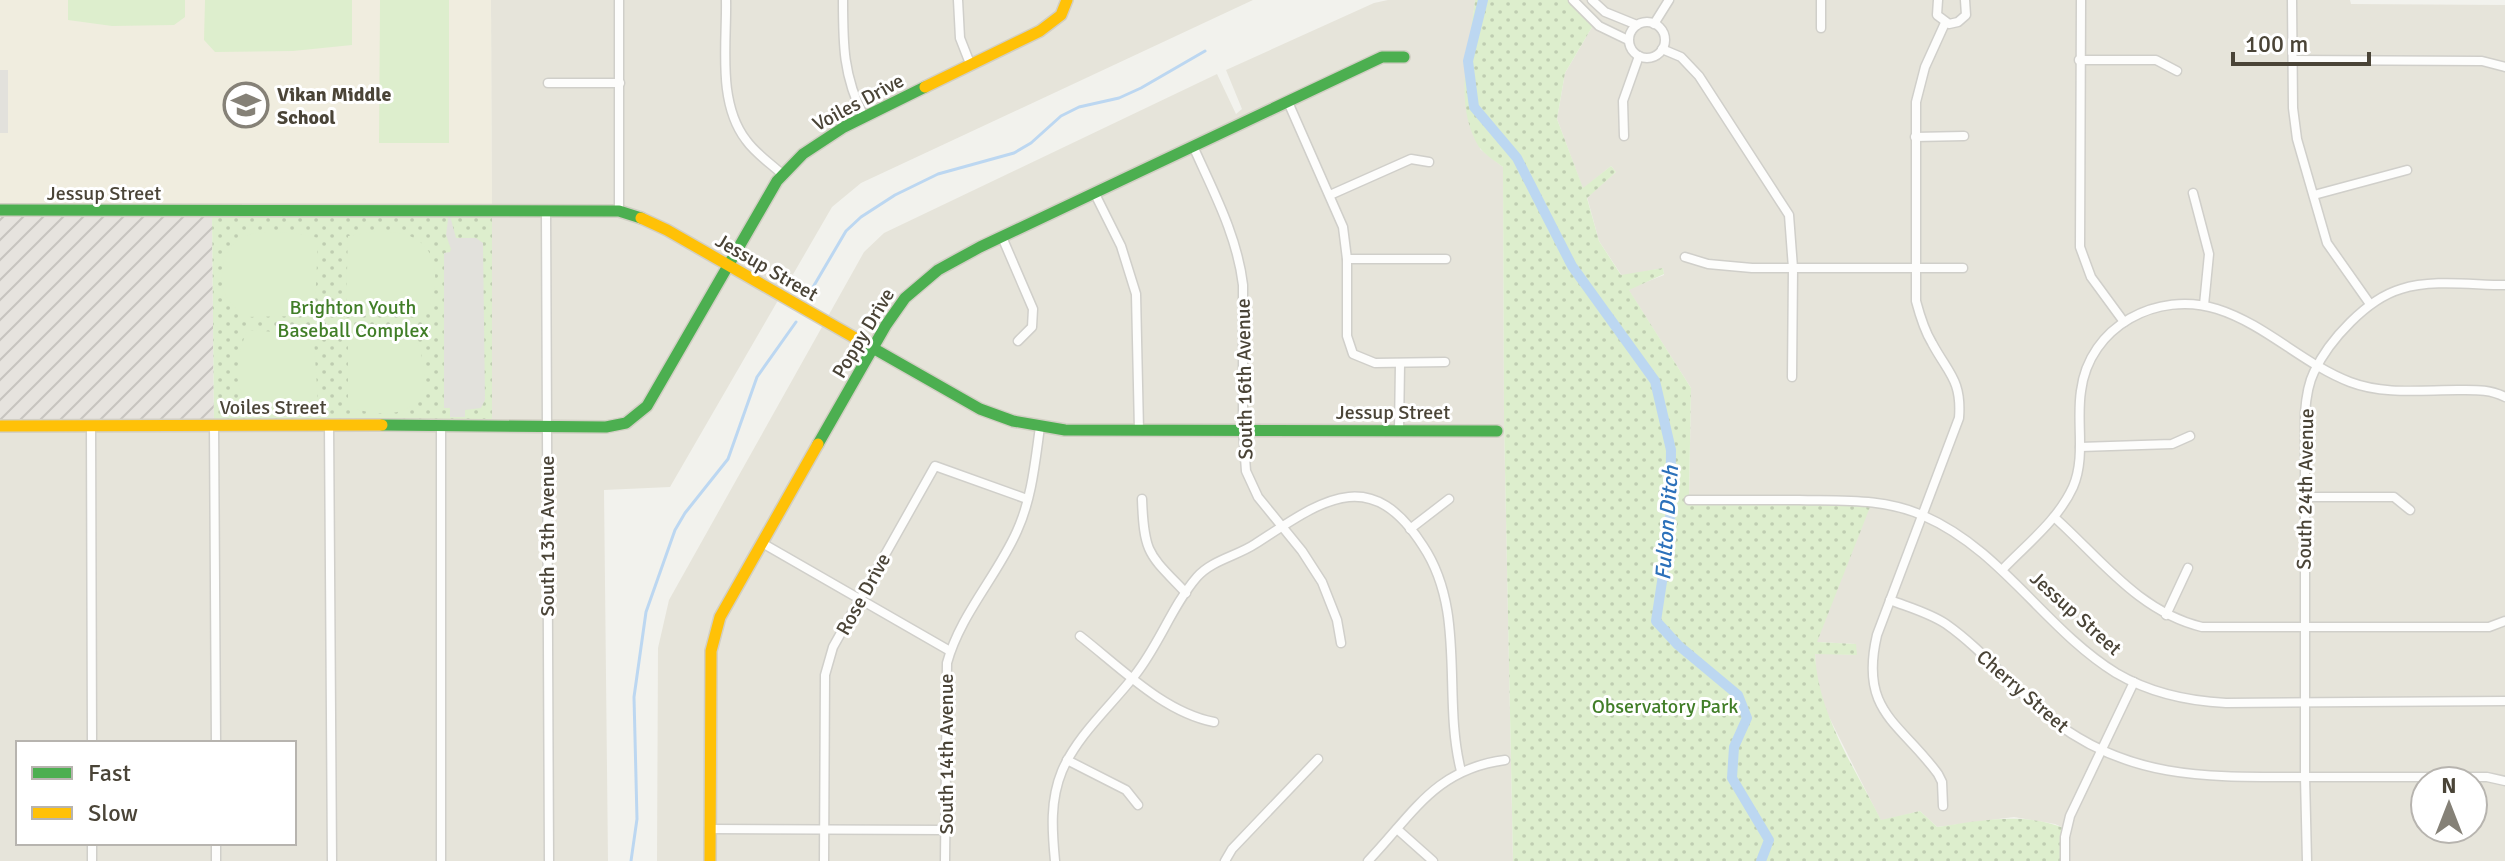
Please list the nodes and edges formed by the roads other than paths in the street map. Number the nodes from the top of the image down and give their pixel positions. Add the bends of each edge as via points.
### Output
1 (619, 0) edge
2 (726, 0) edge
3 (843, 0) edge
4 (958, 0) edge
5 (1067, 0) edge
6 (1573, 0) edge
7 (1592, 0) edge
8 (1669, 0) edge
9 (1821, 0) edge
10 (1965, 0) edge
11 (2081, 0) edge
12 (2292, 0) edge
13 (1937, 1) edge
14 (1945, 23) junction
15 (1654, 24) junction
16 (1637, 25) junction
17 (1821, 28) dead end
18 (1628, 40) junction
19 (1662, 49) junction
20 (1639, 56) junction
21 (1404, 57) dead end
22 (2079, 60) junction
23 (2293, 60) junction
24 (971, 66) junction
25 (2505, 67) edge
26 (2177, 71) dead end
27 (548, 83) dead end
28 (620, 83) junction
29 (1288, 102) junction
30 (864, 117) junction
31 (1624, 136) dead end
32 (1964, 136) dead end
33 (1915, 137) junction
34 (1193, 146) junction
35 (1429, 162) dead end
36 (2407, 170) dead end
37 (782, 174) junction
38 (1094, 192) junction
39 (2193, 193) dead end
40 (1330, 195) junction
41 (2314, 195) junction
42 (0, 210) edge
43 (619, 211) junction
44 (546, 212) junction
45 (1002, 237) junction
46 (1685, 257) dead end
47 (1347, 259) junction
48 (1446, 259) dead end
49 (727, 265) junction
50 (1793, 268) junction
51 (1916, 268) junction
52 (1963, 268) dead end
53 (2505, 285) edge
54 (2370, 304) junction
55 (2204, 305) junction
56 (2124, 322) junction
57 (1018, 341) dead end
58 (873, 347) junction
59 (1355, 356) junction
60 (1445, 362) dead end
61 (1347, 363) dead end
62 (1400, 364) junction
63 (2318, 364) junction
64 (1792, 377) dead end
65 (2505, 397) edge
66 (329, 424) junction
67 (214, 425) junction
68 (0, 426) edge
69 (91, 426) junction
70 (441, 427) junction
71 (547, 427) junction
72 (1040, 427) junction
73 (1243, 430) junction
74 (1399, 430) junction
75 (1139, 431) junction
76 (1497, 431) dead end
77 (2190, 436) dead end
78 (2080, 447) junction
79 (2304, 497) junction
80 (1027, 499) junction
81 (1142, 499) dead end
82 (1449, 499) dead end
83 (1689, 500) dead end
84 (2410, 510) dead end
85 (1922, 515) junction
86 (2054, 517) junction
87 (1281, 526) junction
88 (1410, 529) junction
89 (762, 543) junction
90 (2188, 568) dead end
91 (2003, 569) junction
92 (1186, 593) junction
93 (859, 599) junction
94 (1890, 600) junction
95 (2166, 615) junction
96 (2505, 621) edge
97 (2305, 628) junction
98 (1080, 636) dead end
99 (1341, 643) dead end
100 (950, 651) junction
101 (1133, 677) junction
102 (2134, 682) junction
103 (2505, 701) edge
104 (2305, 703) junction
105 (1214, 722) dead end
106 (92, 741) edge
107 (216, 741) edge
108 (2101, 749) junction
109 (1318, 759) dead end
110 (1067, 760) junction
111 (1505, 760) dead end
112 (1461, 771) junction
113 (2305, 777) junction
114 (2505, 781) edge
115 (1138, 805) dead end
116 (1943, 806) dead end
117 (709, 829) junction
118 (1397, 829) junction
119 (945, 830) junction
120 (824, 831) junction
121 (332, 861) edge
122 (441, 861) edge
123 (549, 861) edge
124 (710, 861) edge
125 (824, 861) edge
126 (945, 861) edge
127 (1055, 861) edge
128 (1225, 861) edge
129 (1368, 861) edge
130 (1433, 861) edge
131 (2065, 861) edge
132 (2307, 861) edge

1 - 28 street
2 - 37 street via 728,95 734,119 746,140
3 - 30 street via 844,63
4 - 24 street via 960,38
5 - 24 street, Voiles Drive via 1049,25
6 - 18 street via 1599,26
7 - 16 street via 1605,12
8 - 15 street
9 - 17 street
10 - 14 street via 1963,19
11 - 22 street
12 - 23 street
13 - 14 street via 1937,15
14 - 33 street via 1920,82
15 - 16 street
15 - 19 street via 1664,37
16 - 18 street
18 - 20 street
19 - 20 street via 1653,57
19 - 50 street via 1681,57 1699,76 1780,197 1789,215
20 - 31 street via 1623,101
21 - 29 street, Poppy Drive via 1382,57
22 - 26 street via 2156,60
22 - 56 street via 2080,247 2091,277
23 - 25 street via 2482,61
23 - 41 street via 2295,127
24 - 30 street, Voiles Drive
27 - 28 street
28 - 43 street
29 - 34 street, Poppy Drive
29 - 40 street
30 - 37 street, Voiles Drive via 820,141
32 - 33 street
33 - 51 street
34 - 38 street, Poppy Drive
34 - 73 street, South 16th Avenue via 1240,265
35 - 40 street via 1411,159
36 - 41 street
37 - 49 street, Voiles Drive
38 - 45 street, Poppy Drive
38 - 75 street via 1121,246 1136,294
39 - 55 street via 2210,259
40 - 47 street via 1343,227
41 - 54 street via 2332,254
42 - 44 street, Jessup Street
43 - 44 street, Jessup Street
43 - 49 street, Jessup Street via 645,219
44 - 71 street, South 13th Avenue
45 - 57 street via 1033,309 1032,327
45 - 58 street, Poppy Drive via 924,277 897,306
46 - 50 street via 1729,267
47 - 48 street
47 - 59 street via 1347,336
49 - 58 street, Jessup Street
49 - 71 street, Voiles Drive via 643,410 613,426
50 - 51 street
50 - 64 street
51 - 52 street
51 - 85 street via 1920,319 1950,370 1960,403 1956,432
53 - 54 street via 2418,285
54 - 63 street, South 24th Avenue
55 - 56 street via 2158,306
55 - 63 street
56 - 78 street via 2097,348 2086,368 2080,392
58 - 72 street, Jessup Street via 980,409
58 - 89 street, Poppy Drive
59 - 61 street
59 - 62 street
60 - 62 street
62 - 74 street
63 - 65 street via 2344,380 2374,389 2477,390
63 - 79 street, South 24th Avenue via 2306,400
66 - 67 street, Voiles Street
66 - 70 street, Voiles Street
66 - 121 street
67 - 69 street, Voiles Street
67 - 107 street
68 - 69 street, Voiles Street
69 - 106 street
70 - 71 street, Voiles Street
70 - 122 street
71 - 123 street, South 13th Avenue
72 - 75 street, Jessup Street
72 - 80 street, South 14th Avenue
73 - 74 street, Jessup Street
73 - 75 street, Jessup Street
73 - 87 street, South 16th Avenue via 1250,483
74 - 76 street, Jessup Street
77 - 78 street via 2172,444
78 - 86 street via 2076,479
79 - 84 street via 2394,497
79 - 97 street, South 24th Avenue
80 - 93 street, Rose Drive via 935,466
80 - 100 street, South 14th Avenue via 1012,540
81 - 92 street via 1150,555
82 - 88 street
83 - 85 street, Jessup Street via 1858,501
85 - 91 street, Jessup Street via 1965,538
85 - 94 street
86 - 91 street
86 - 95 street via 2137,596
87 - 88 street via 1314,506 1349,497 1388,506
87 - 92 street via 1207,568
87 - 99 street, South 16th Avenue via 1322,582
88 - 112 street via 1436,570 1446,603 1452,720
89 - 93 street
89 - 117 street, Poppy Drive via 720,617 711,651
90 - 95 street
91 - 102 street, Jessup Street via 2100,662
92 - 101 street
93 - 100 street
93 - 120 street, Rose Drive via 833,647 825,675
94 - 108 street, Cherry Street via 1948,625 2053,721
94 - 116 street via 1872,661 1875,687 1891,724 1938,774
95 - 97 street via 2215,628
96 - 97 street via 2489,627
97 - 104 street, South 24th Avenue
98 - 101 street
100 - 119 street, South 14th Avenue
101 - 105 street via 1173,707
101 - 110 street
102 - 104 street, Jessup Street via 2198,702
102 - 108 street
103 - 104 street, Jessup Street
104 - 113 street, South 24th Avenue
108 - 113 street, Cherry Street via 2183,775
108 - 131 street via 2070,816
109 - 128 street
110 - 115 street via 1126,790
110 - 127 street via 1053,810
111 - 112 street
112 - 118 street
113 - 114 street, Cherry Street
113 - 132 street, South 24th Avenue
117 - 120 street
117 - 124 street, Poppy Drive
118 - 129 street
118 - 130 street
119 - 120 street
119 - 126 street, South 14th Avenue
120 - 125 street, Rose Drive

